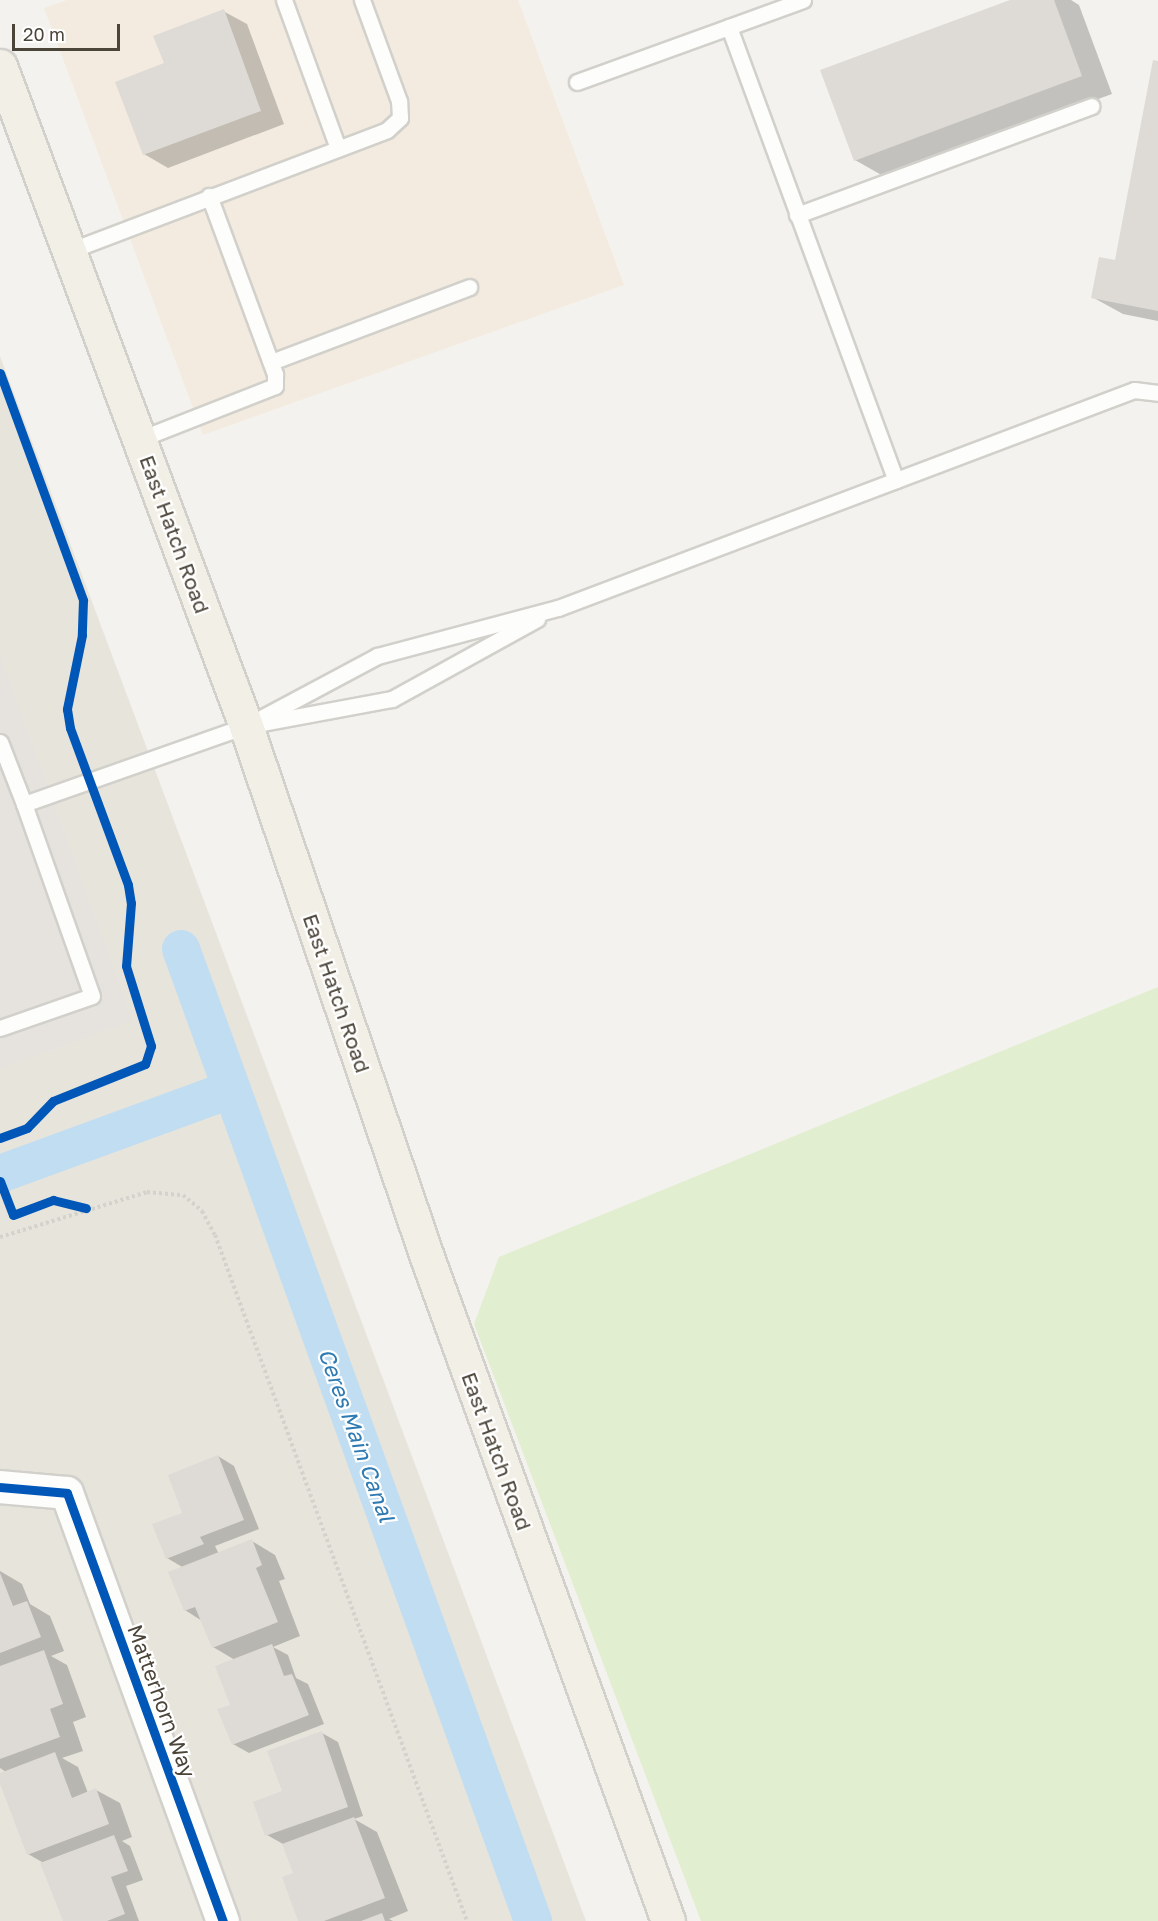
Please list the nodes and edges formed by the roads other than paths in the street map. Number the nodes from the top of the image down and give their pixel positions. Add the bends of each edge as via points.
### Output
1 (284, 0) edge
2 (362, 0) edge
3 (802, 0) edge
4 (729, 27) junction
5 (0, 66) edge
6 (577, 82) dead end
7 (1092, 106) dead end
8 (338, 148) junction
9 (209, 196) junction
10 (797, 215) junction
11 (69, 251) junction
12 (469, 286) dead end
13 (271, 362) junction
14 (1158, 393) edge
15 (140, 439) junction
16 (896, 480) junction
17 (558, 608) junction
18 (246, 726) junction
19 (0, 742) edge
20 (24, 804) junction
21 (0, 1028) edge
22 (0, 1487) edge
23 (223, 1921) edge
24 (668, 1921) edge

1 - 8 lane
2 - 8 lane via 399,101 400,118 387,130
3 - 4 lane
4 - 6 lane
4 - 10 lane
5 - 11 main road, East Hatch Road
7 - 10 lane
8 - 9 lane
9 - 11 lane
9 - 13 lane
10 - 16 lane
11 - 15 main road, East Hatch Road
12 - 13 lane
13 - 15 lane via 275,386 267,391
14 - 16 lane via 1134,390
15 - 18 main road, East Hatch Road
16 - 17 lane
17 - 18 lane via 376,656
17 - 18 lane via 392,699
18 - 20 lane
18 - 24 main road, East Hatch Road via 427,1257
19 - 20 lane
20 - 21 lane via 92,996
22 - 23 street, Matterhorn Way via 67,1493

